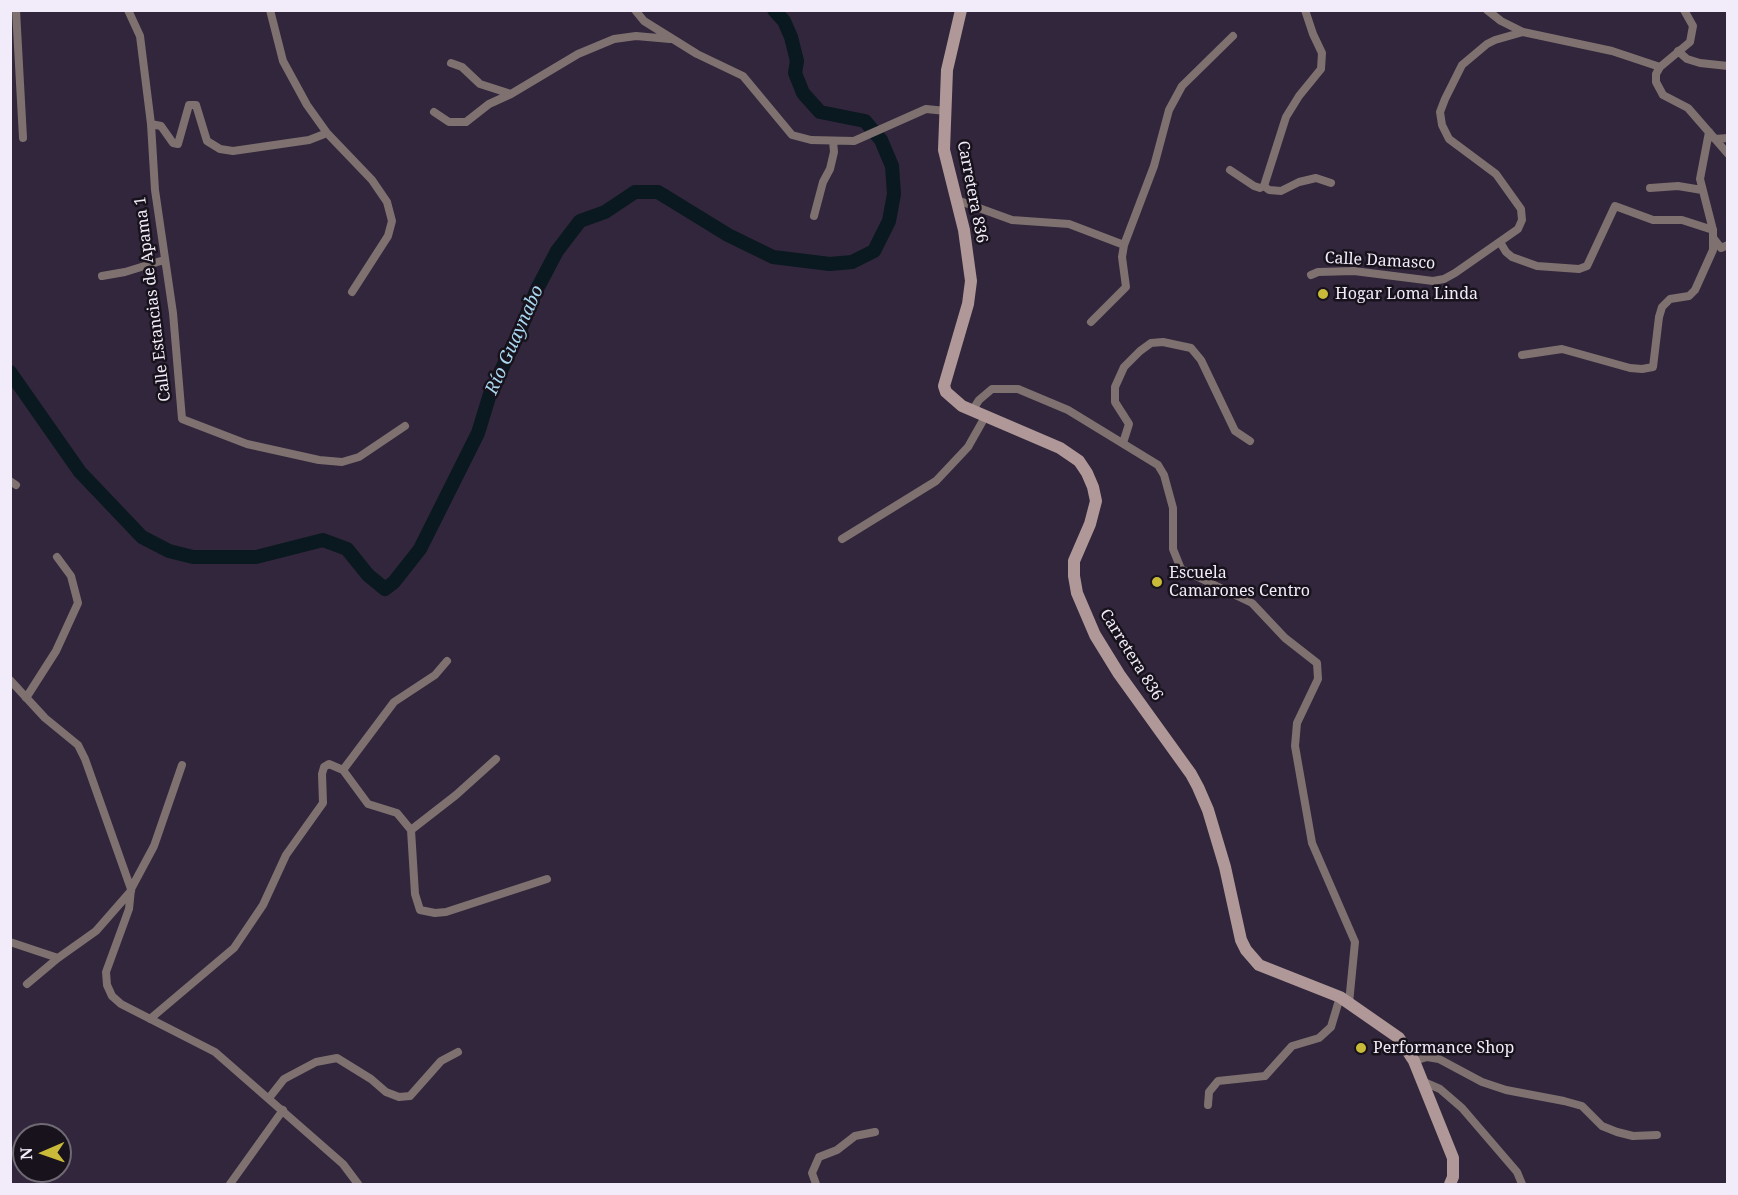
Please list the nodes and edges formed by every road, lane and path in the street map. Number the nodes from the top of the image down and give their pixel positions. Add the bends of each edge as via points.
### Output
1 (16, 10) edge
2 (128, 10) edge
3 (270, 10) edge
4 (635, 10) edge
5 (961, 10) edge
6 (1305, 10) edge
7 (1487, 10) edge
8 (1684, 10) edge
9 (1523, 32) junction
10 (1233, 36) dead end
11 (673, 40) junction
12 (1678, 51) junction
13 (451, 63) dead end
14 (1728, 66) edge
15 (1660, 67) junction
16 (511, 94) junction
17 (946, 111) junction
18 (434, 112) dead end
19 (151, 124) junction
20 (1709, 132) junction
21 (327, 133) junction
22 (23, 138) dead end
23 (1728, 138) edge
24 (1715, 139) junction
25 (832, 141) junction
26 (1728, 154) edge
27 (1230, 170) dead end
28 (1331, 183) dead end
29 (1264, 186) junction
30 (1650, 188) dead end
31 (1702, 190) junction
32 (957, 200) junction
33 (814, 216) dead end
34 (1713, 235) junction
35 (1500, 242) junction
36 (1124, 245) junction
37 (1728, 245) edge
38 (165, 260) junction
39 (1311, 275) dead end
40 (102, 276) dead end
41 (352, 291) dead end
42 (1091, 322) dead end
43 (1522, 355) dead end
44 (972, 411) junction
45 (985, 417) junction
46 (405, 426) dead end
47 (1250, 441) dead end
48 (1123, 443) junction
49 (842, 538) dead end
50 (57, 557) dead end
51 (447, 661) dead end
52 (10, 680) edge
53 (26, 698) junction
54 (496, 759) dead end
55 (183, 765) dead end
56 (343, 770) junction
57 (411, 830) junction
58 (548, 879) dead end
59 (132, 890) junction
60 (10, 942) edge
61 (58, 958) junction
62 (27, 984) dead end
63 (1345, 1000) junction
64 (150, 1019) junction
65 (458, 1052) dead end
66 (1414, 1061) junction
67 (1424, 1082) junction
68 (269, 1098) junction
69 (1208, 1105) dead end
70 (283, 1110) junction
71 (875, 1132) dead end
72 (1657, 1135) dead end
73 (230, 1185) edge
74 (358, 1185) edge
75 (816, 1185) edge
76 (1450, 1185) edge
77 (1522, 1185) edge

1 - 22 street
2 - 19 street, Calle Estancias de Apama 1 via 140,36
3 - 21 street via 283,61
4 - 11 street via 644,21
5 - 17 street, Carretera 836 via 947,70
6 - 29 street via 1322,53 1321,69 1286,117
7 - 9 street
8 - 12 street via 1693,26 1692,34 1690,42
9 - 15 street via 1612,51
9 - 35 street, Calle Damasco via 1487,44 1462,65 1440,112 1449,139 1496,174 1521,209 1518,229
10 - 36 street via 1182,86 1169,110 1154,166
11 - 16 street via 636,36 614,39 578,54
11 - 25 street via 743,76 792,135
12 - 14 street via 1700,63
12 - 15 street
13 - 16 street via 462,67 480,84
15 - 20 street via 1656,74 1659,90 1688,108
16 - 18 street via 489,104 466,122 448,122
17 - 25 street via 929,109 854,141
17 - 32 street, Carretera 836 via 944,150
19 - 21 street via 161,126 177,144 189,105 196,105 207,141 233,151 309,140
19 - 38 street, Calle Estancias de Apama 1
20 - 24 street
20 - 31 street via 1700,179
21 - 41 street via 372,180 387,202 392,221 388,236
23 - 24 street
24 - 26 street
25 - 33 street via 830,169
27 - 29 street via 1254,186
28 - 29 street via 1316,178 1281,191
30 - 31 street via 1678,186
31 - 34 street
32 - 36 street via 1012,220 1069,224
32 - 44 street, Carretera 836 via 971,288 944,386 953,399
34 - 35 street via 1682,220 1653,220 1615,206 1587,266 1579,269 1537,266 1512,257
34 - 37 street via 1721,249
34 - 43 street via 1713,250 1695,290 1689,296 1670,299 1662,307 1653,367 1630,368 1562,349
35 - 39 street, Calle Damasco via 1455,273 1433,281 1346,271
36 - 42 street via 1126,287
38 - 40 street
38 - 46 street, Calle Estancias de Apama 1 via 182,419 247,444 342,462 359,457
44 - 45 street, Carretera 836
44 - 48 street via 992,389 1018,390 1068,410
45 - 49 street via 968,447 936,481
45 - 63 street, Carretera 836 via 1060,448 1079,461 1087,473 1096,501 1074,561 1077,593 1095,635 1119,674 1198,787 1225,867 1246,950 1259,965
47 - 48 street via 1235,431 1201,360 1191,348 1163,342 1151,343 1140,351 1124,367 1115,387 1115,402 1129,424
48 - 63 street via 1158,465 1164,475 1173,508 1173,549 1181,569 1252,603 1285,638 1317,663 1318,679 1297,723 1295,746 1312,843 1355,942
50 - 53 street via 71,576 78,603 56,651
51 - 56 street via 435,675 394,702
52 - 53 street
53 - 59 street via 78,745
54 - 57 street
55 - 59 street via 154,846
56 - 57 street via 368,804 397,813
56 - 64 street via 329,764 324,767 323,803 286,855 264,905 234,948
57 - 58 street via 415,894 420,910 425,913 446,912
59 - 61 street via 96,931
59 - 64 street via 106,972 106,985 122,1004
60 - 61 street
61 - 62 street
63 - 66 street, Carretera 836 via 1399,1038
63 - 69 street via 1331,1027 1319,1038 1292,1046 1265,1076 1218,1081 1209,1092
64 - 68 street via 215,1052
65 - 68 street via 441,1061 410,1096 386,1092 337,1058 316,1062 284,1080
66 - 67 street, Carretera 836
66 - 72 street via 1439,1059 1482,1082 1581,1107 1602,1126 1617,1132
67 - 76 street, Carretera 836 via 1453,1158
67 - 77 street via 1440,1089 1462,1108 1517,1172
68 - 70 street
70 - 73 street
70 - 74 street via 343,1164
71 - 75 street via 855,1136 837,1150 819,1157 812,1173

